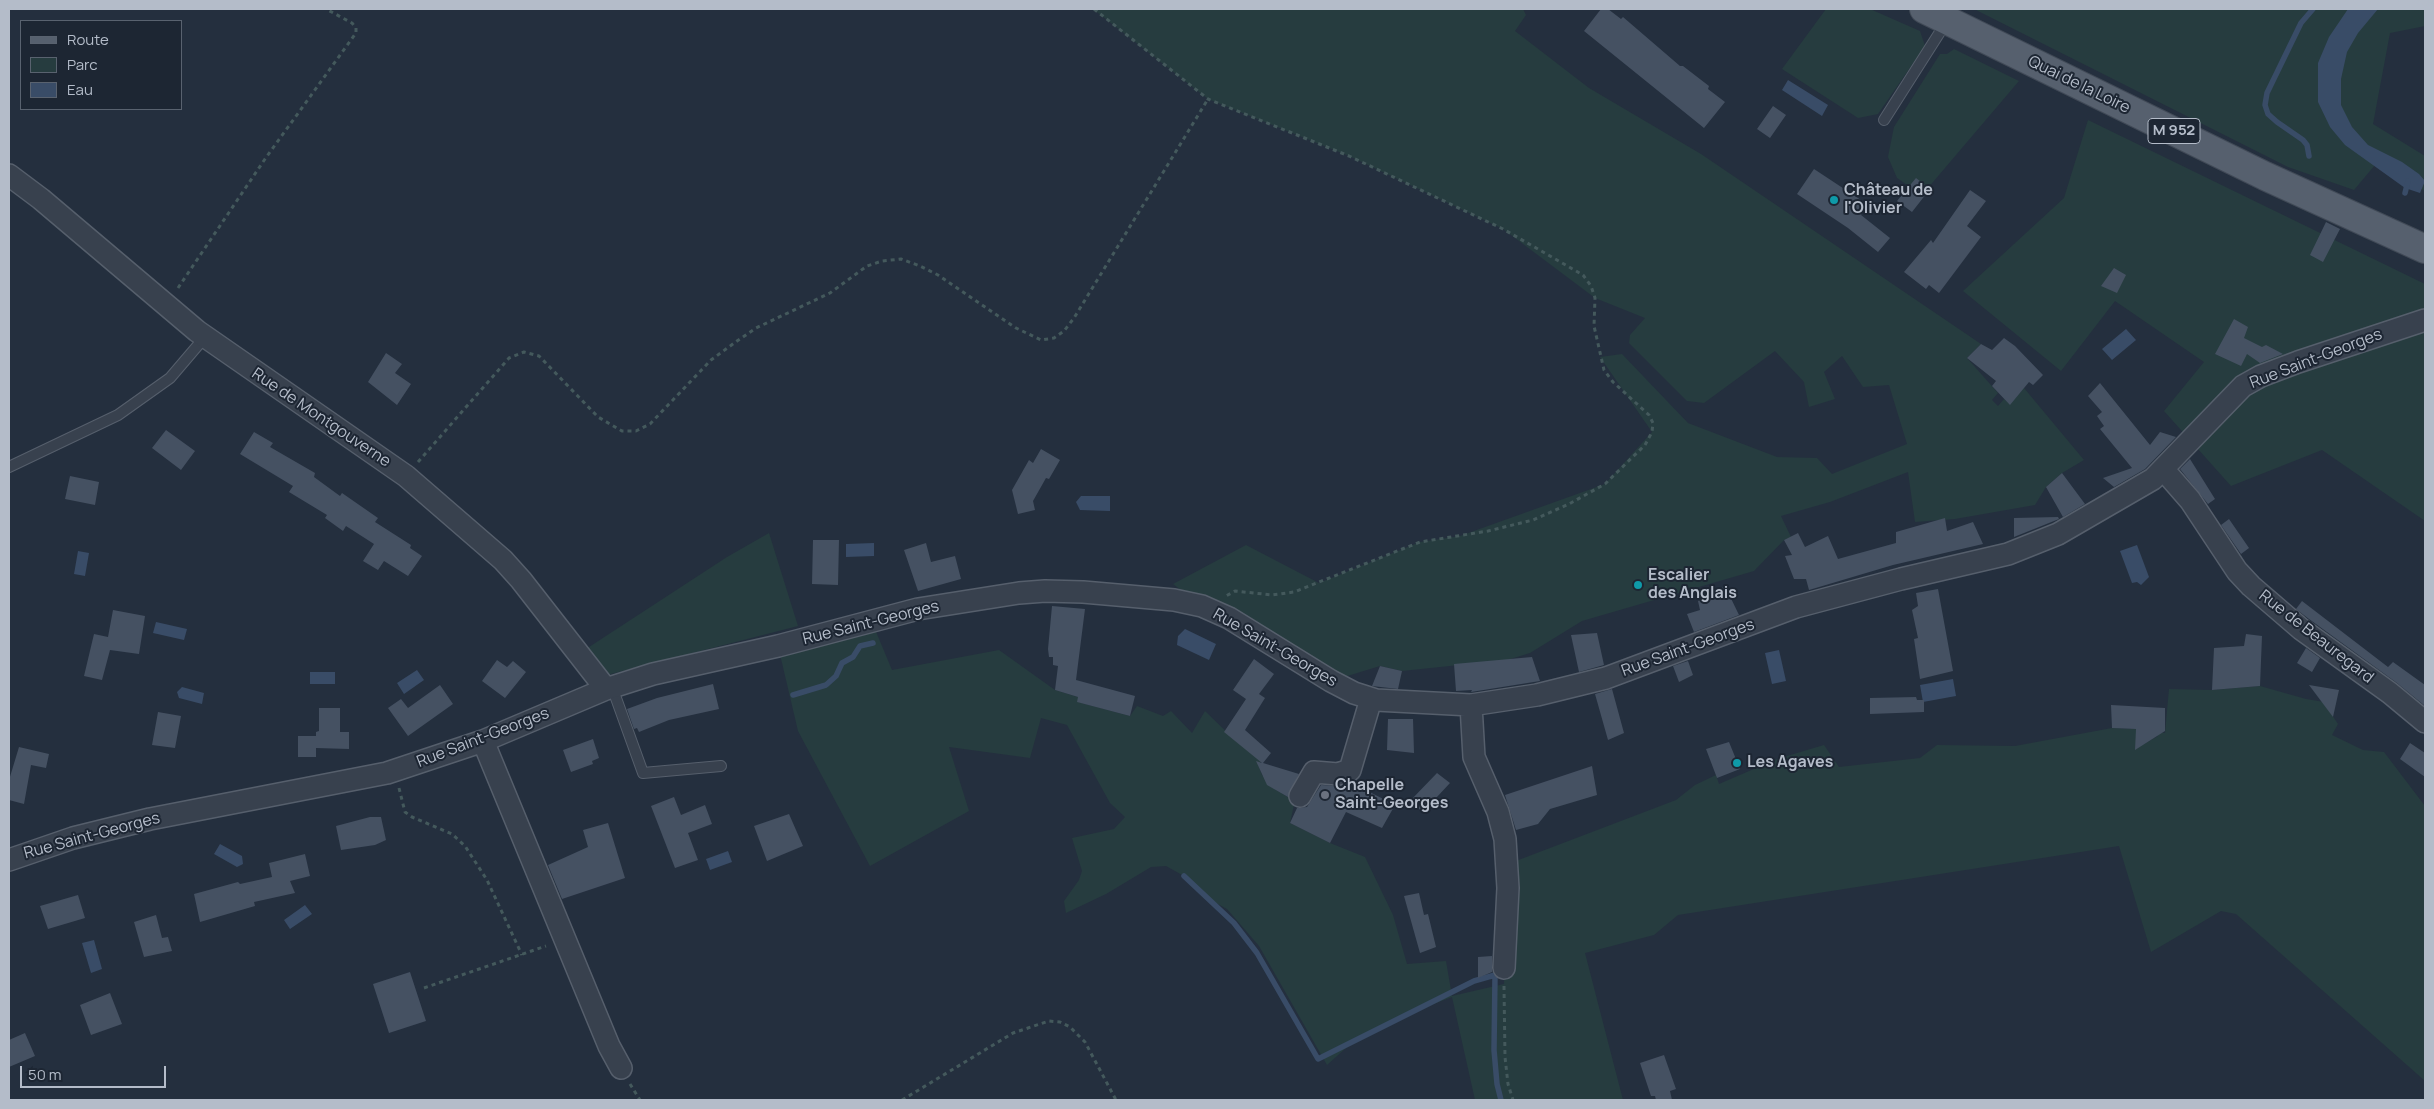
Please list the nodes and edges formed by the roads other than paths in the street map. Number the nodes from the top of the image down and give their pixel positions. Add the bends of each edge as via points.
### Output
1 (1936, 15) edge
2 (1884, 120) dead end
3 (9, 175) edge
4 (2425, 249) edge
5 (2425, 320) edge
6 (205, 337) junction
7 (9, 467) edge
8 (2163, 469) junction
9 (609, 688) junction
10 (1371, 699) junction
11 (1471, 705) junction
12 (2425, 722) edge
13 (483, 740) junction
14 (721, 766) dead end
15 (1300, 796) dead end
16 (9, 860) edge
17 (1504, 968) road end
18 (621, 1068) dead end

1 - 2 lane
1 - 4 main road, Quai de la Loire / M 952 via 2265,176
3 - 6 street, Rue de Montgouverne
5 - 8 street, Rue Saint-Georges via 2298,362 2242,386
6 - 7 lane via 170,378 118,415
6 - 9 street, Rue de Montgouverne via 406,476 509,567
8 - 11 street, Rue Saint-Georges via 2136,490 2070,527 2008,554 1901,578 1796,607 1606,678 1537,696
8 - 12 street, Rue de Beauregard via 2190,500 2237,571 2251,586 2301,630
9 - 10 street, Rue Saint-Georges via 653,674 778,646 918,609 1045,590 1166,599 1202,606 1216,611 1331,681
9 - 13 street, Rue Saint-Georges
9 - 14 lane via 643,773
10 - 11 street, Rue Saint-Georges
10 - 15 street via 1350,770 1338,774 1314,772
11 - 17 street via 1474,757 1498,812 1505,839 1508,888
13 - 16 street, Rue Saint-Georges via 395,771 150,819 73,838
13 - 18 street via 609,1046

